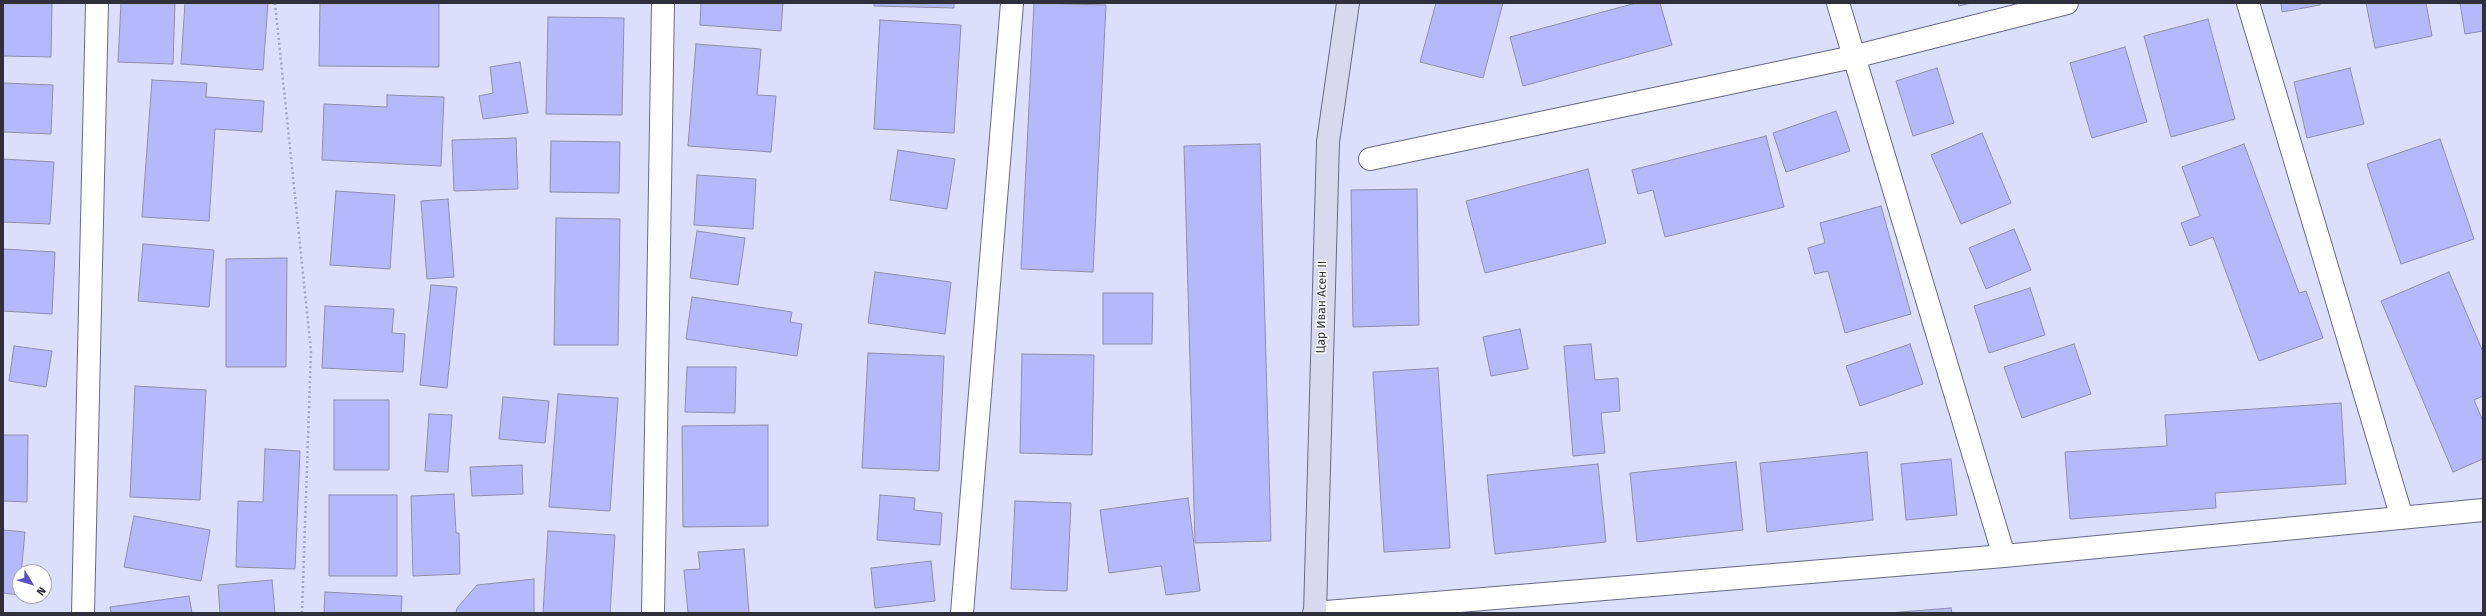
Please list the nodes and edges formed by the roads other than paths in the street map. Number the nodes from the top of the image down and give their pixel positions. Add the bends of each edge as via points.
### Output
1 (97, 3) edge
2 (663, 3) edge
3 (1012, 3) edge
4 (1348, 3) edge
5 (1838, 3) edge
6 (2067, 3) edge
7 (2248, 3) edge
8 (1852, 57) junction
9 (1370, 159) dead end
10 (2483, 510) edge
11 (2402, 518) junction
12 (2004, 556) junction
13 (82, 613) edge
14 (653, 613) edge
15 (962, 613) edge
16 (1315, 613) edge

1 - 13 street
2 - 14 street
3 - 15 street
4 - 16 street, Цар Иван Асен II via 1328,142
5 - 8 street
6 - 8 street
7 - 11 street
8 - 9 street
8 - 12 street
10 - 11 street
11 - 12 street
12 - 16 street

